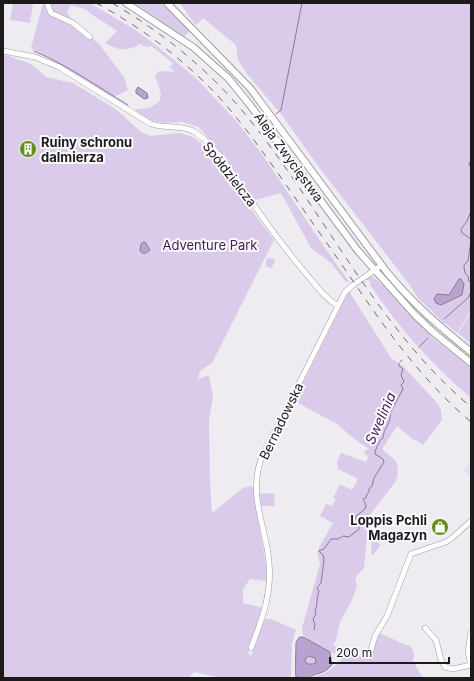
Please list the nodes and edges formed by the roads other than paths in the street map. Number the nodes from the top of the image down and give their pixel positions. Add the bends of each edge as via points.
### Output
1 (47, 3) edge
2 (126, 3) edge
3 (167, 3) edge
4 (90, 37) dead end
5 (3, 51) edge
6 (382, 265) junction
7 (374, 270) junction
8 (338, 306) junction
9 (471, 352) edge
10 (471, 363) edge
11 (471, 521) edge
12 (425, 628) dead end
13 (471, 633) edge
14 (251, 648) dead end
15 (369, 657) dead end
16 (471, 666) edge

1 - 4 street via 51,13 73,24
2 - 7 main road, Aleja Zwycięstwa via 193,47 235,86
3 - 6 main road, Aleja Zwycięstwa via 250,88
5 - 8 street, Spółdzielcza via 35,57 58,67 151,124 186,128 199,135 235,176 289,253 326,297
6 - 7 street, Bernadowska
6 - 9 main road, Aleja Zwycięstwa via 414,304
7 - 8 street, Bernadowska via 348,288
7 - 10 main road, Aleja Zwycięstwa via 433,332
8 - 14 street, Bernadowska via 264,452 258,469 256,493 269,562 269,589 264,614
11 - 15 street via 446,542 411,554 387,616 375,636
12 - 16 street via 436,640 445,667 453,670
13 - 16 street via 468,651

